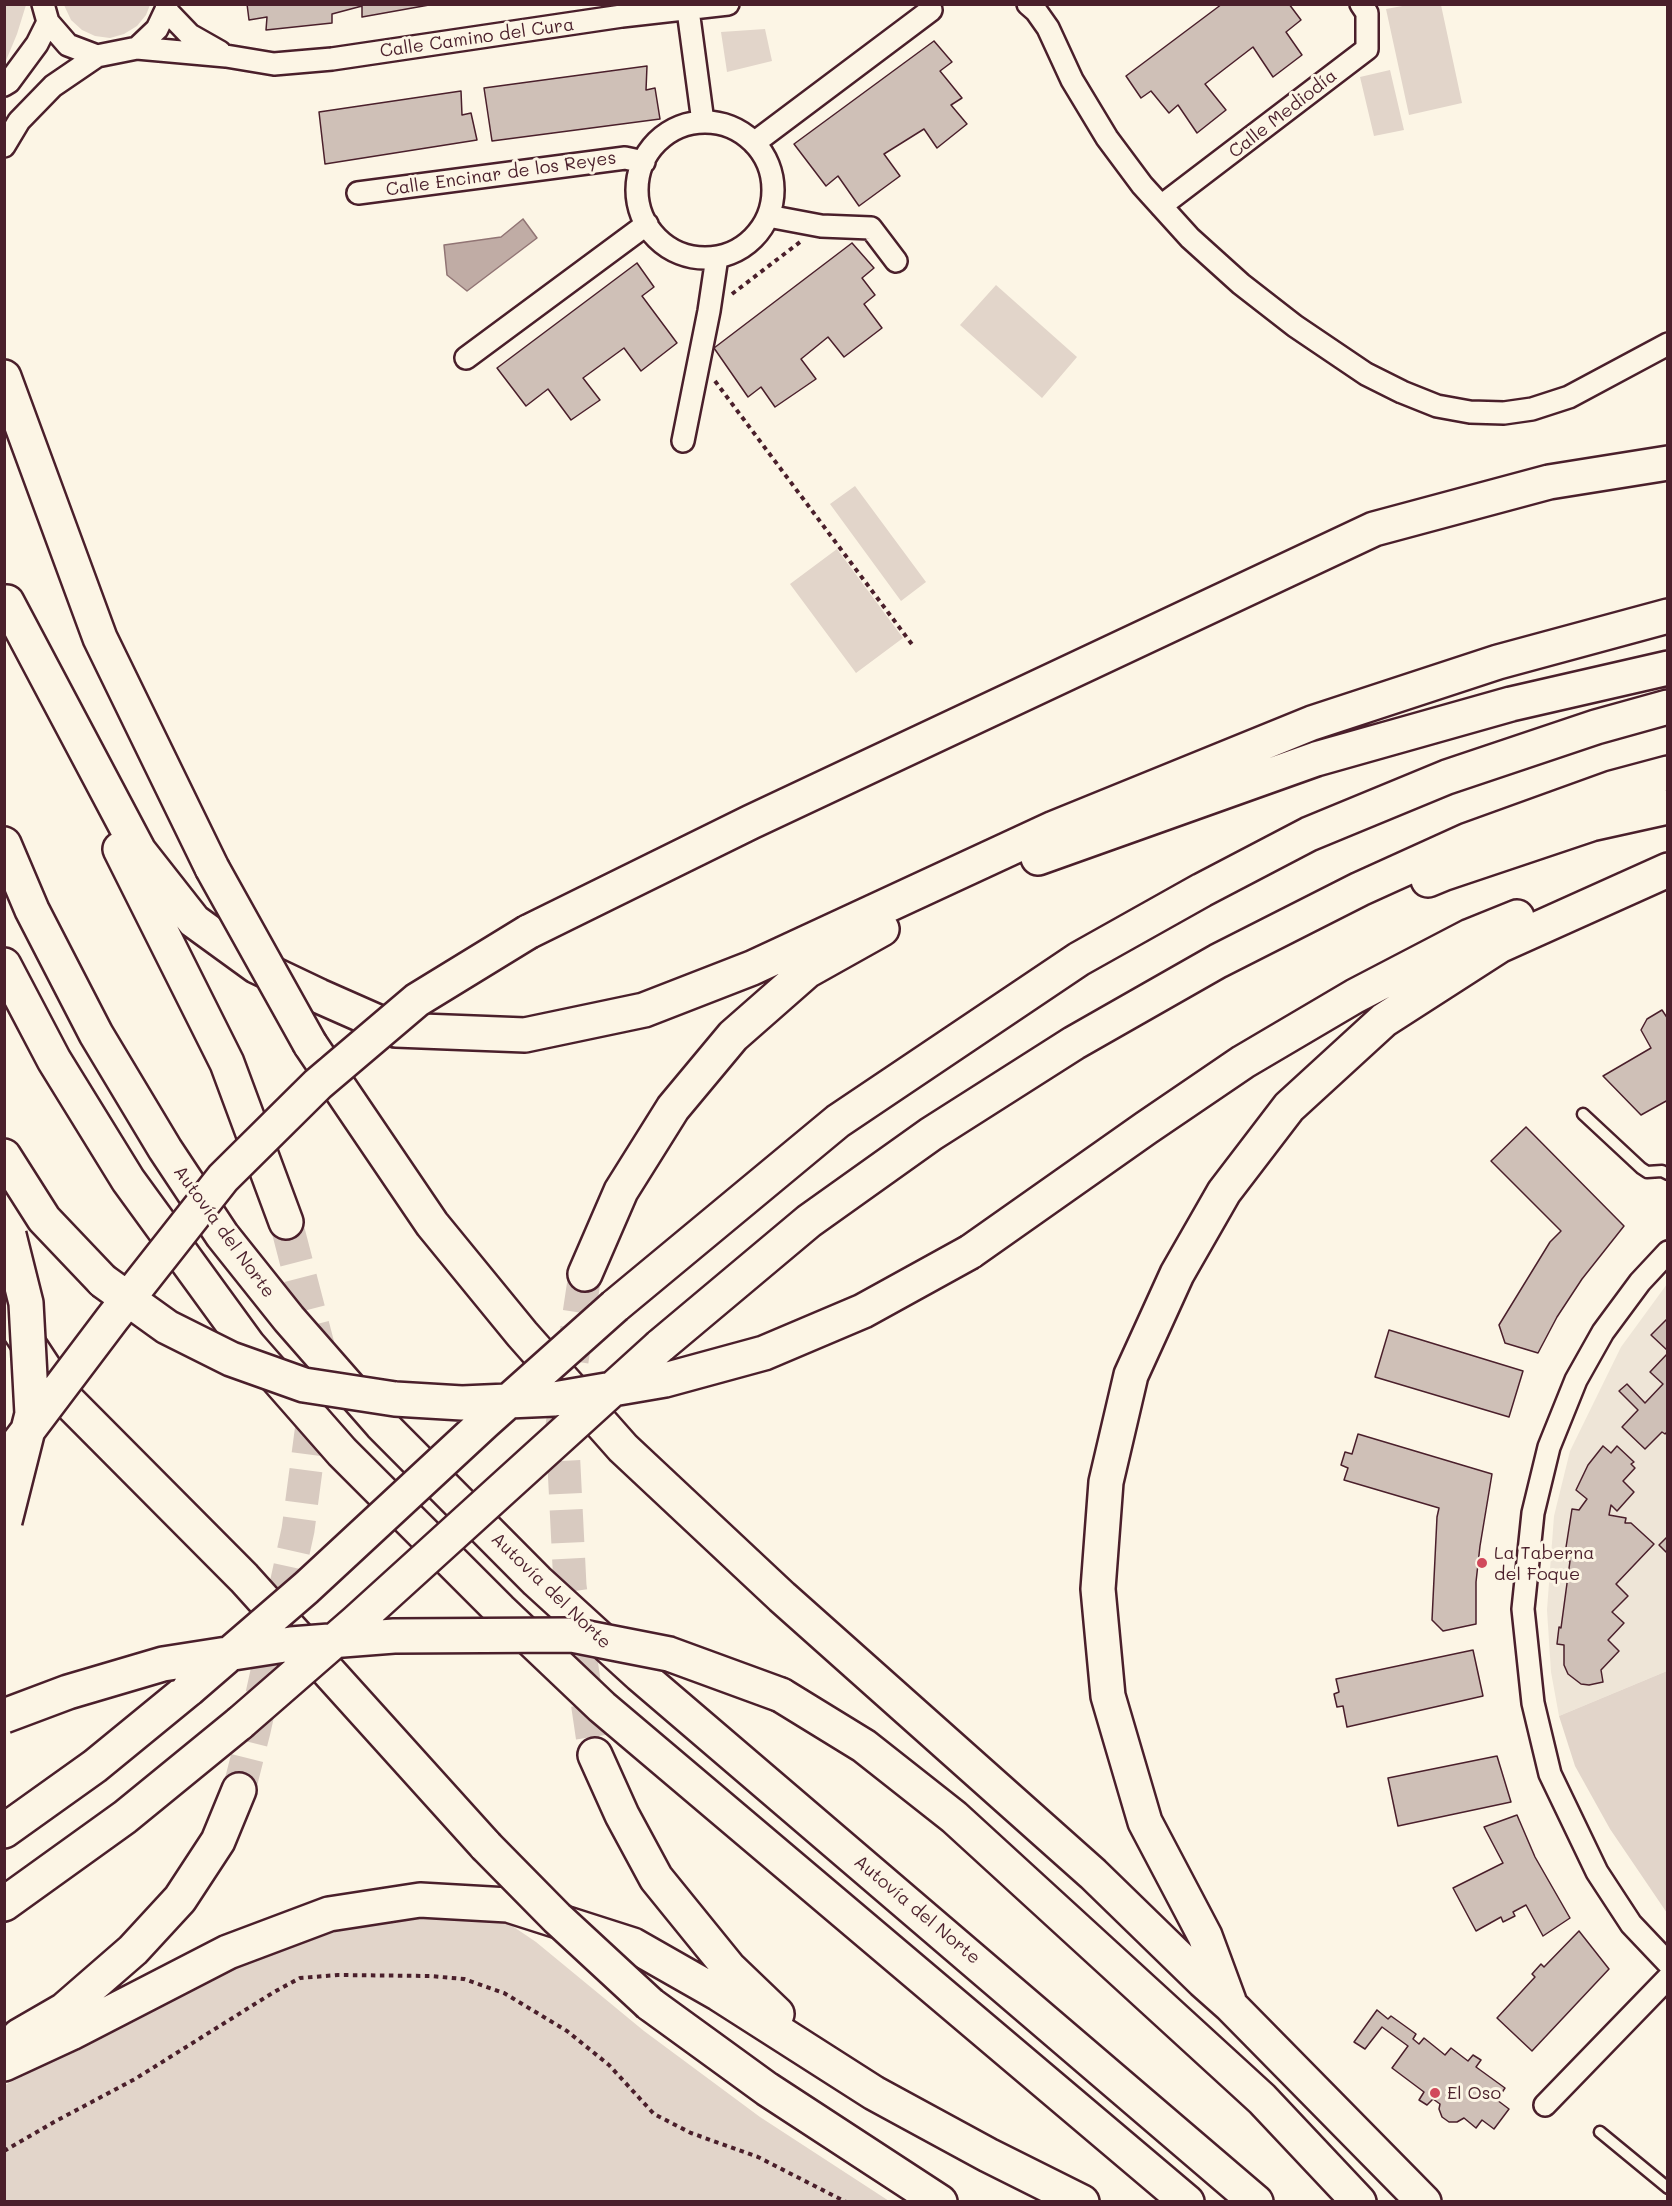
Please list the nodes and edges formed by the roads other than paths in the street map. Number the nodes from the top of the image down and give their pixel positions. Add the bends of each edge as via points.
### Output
1 (728, 4) edge
2 (1028, 4) edge
3 (1047, 4) edge
4 (1361, 4) edge
5 (167, 7) edge
6 (688, 10) junction
7 (931, 10) dead end
8 (45, 13) edge
9 (1048, 28) junction
10 (137, 48) junction
11 (97, 56) junction
12 (226, 56) junction
13 (4, 85) edge
14 (704, 122) junction
15 (754, 143) junction
16 (4, 146) edge
17 (644, 162) junction
18 (358, 193) dead end
19 (1161, 206) junction
20 (768, 216) junction
21 (647, 224) junction
22 (717, 257) junction
23 (896, 261) dead end
24 (1668, 344) edge
25 (4, 352) edge
26 (466, 358) dead end
27 (10, 390) edge
28 (684, 441) dead end
29 (1668, 463) edge
30 (6, 598) edge
31 (1668, 616) edge
32 (1668, 668) edge
33 (1668, 707) edge
34 (1668, 772) edge
35 (1668, 807) edge
36 (4, 844) edge
37 (1668, 865) edge
38 (1668, 870) edge
39 (1218, 961) junction
40 (4, 965) edge
41 (1583, 1113) dead end
42 (4, 1156) edge
43 (1668, 1173) edge
44 (286, 1222) tunnel mouth
45 (7, 1230) edge
46 (1668, 1251) edge
47 (585, 1274) tunnel mouth
48 (4, 1307) edge
49 (4, 1462) edge
50 (5, 1522) edge
51 (4, 1716) edge
52 (595, 1755) tunnel mouth
53 (239, 1790) tunnel mouth
54 (4, 1831) edge
55 (4, 1904) edge
56 (1668, 1963) edge
57 (1668, 1978) edge
58 (1230, 2005) junction
59 (4, 2044) edge
60 (4, 2064) edge
61 (874, 2093) junction
62 (1545, 2105) dead end
63 (1600, 2132) dead end
64 (1668, 2188) edge
65 (940, 2202) edge
66 (1082, 2202) edge
67 (1187, 2202) edge
68 (1256, 2202) edge
69 (1359, 2202) edge
70 (1424, 2202) edge

1 - 6 street, Calle Camino del Cura
2 - 9 street
3 - 9 street
4 - 19 street, Calle Mediodía via 1367,13 1367,49
5 - 10 street via 157,29
5 - 12 street, Calle Camino del Cura via 190,35
6 - 12 street, Calle Camino del Cura via 622,16 332,59 274,64
6 - 14 street
7 - 15 street
8 - 11 street via 68,45
8 - 13 street via 37,44
9 - 19 street via 1072,80 1107,138
10 - 11 street, Calle Camino del Cura
10 - 12 street, Calle Camino del Cura
11 - 16 street via 53,86 19,121
14 - 15 street, Calle Encinar de los Reyes via 725,125
14 - 17 street, Calle Encinar de los Reyes via 682,126 662,137
15 - 20 street, Calle Encinar de los Reyes via 771,171 774,194
17 - 18 street, Calle Encinar de los Reyes via 625,158
17 - 21 street, Calle Encinar de los Reyes via 638,196
19 - 24 street via 1241,284 1295,326 1366,374 1437,406 1504,413 1532,409 1569,397
20 - 22 street, Calle Encinar de los Reyes via 756,236 738,250
20 - 23 street via 822,226 871,228
21 - 22 street, Calle Encinar de los Reyes via 672,250 694,258
21 - 26 street
22 - 28 street
25 - 27 highway
27 - 58 highway, bridge via 100,638 212,868 310,1044 432,1224 623,1448 782,1597 1093,1874
29 - 49 highway, bridge via 1549,482 1374,529 751,822 528,932 417,1000 318,1084 223,1178
30 - 31 highway via 139,851 194,921 256,966 396,1030 525,1035 644,1010 741,972 1054,828 1312,723 1498,662
30 - 44 highway via 61,733 227,1064
32 - 47 highway via 1511,704 1316,759 1057,850 903,917 807,971 733,1036 673,1108 621,1191
33 - 54 highway, bridge via 1596,726 1447,777 1309,834 1079,959 838,1121 615,1306 306,1588 189,1689 95,1766
34 - 39 highway via 1468,840
35 - 39 highway via 1591,824 1445,873 1256,957
36 - 68 highway, Autovía del Norte via 32,910 96,1034 165,1149 222,1235 381,1424 537,1581 640,1675
37 - 42 highway, bridge via 1584,890 1470,936 1355,996 1243,1062 970,1252 862,1311 764,1353 665,1380 565,1397 462,1403 394,1399 304,1385 231,1359 167,1327 103,1281 44,1219
38 - 58 highway via 1499,946 1384,1020 1289,1107 1224,1192 1177,1274 1131,1375 1106,1482 1098,1577 1108,1696 1145,1822 1205,1936
39 - 55 highway, bridge via 1074,1043 931,1134 809,1221 660,1347 240,1723 125,1817
40 - 67 highway via 54,1060 128,1180 248,1346 342,1452 602,1707
41 - 43 lane via 1641,1168
45 - 50 highway, bridge via 26,1303 32,1414
46 - 56 street via 1603,1332 1576,1380 1549,1447 1533,1513 1523,1609 1533,1703 1550,1774 1597,1872 1631,1924
48 - 65 highway, bridge via 62,1395 244,1578 486,1846 557,1918 650,2004 767,2089
51 - 69 highway, bridge via 163,1664 291,1644 394,1636 572,1635 669,1654 781,1695 864,1746 954,1818 1262,2099
52 - 61 highway via 656,1878 729,1968 796,2032
53 - 59 highway via 218,1841 186,1889 134,1950 64,2010
57 - 62 street
58 - 70 highway
60 - 61 highway via 228,1952 329,1914 420,1900 508,1905 633,1945 719,1994
61 - 66 highway
63 - 64 lane

